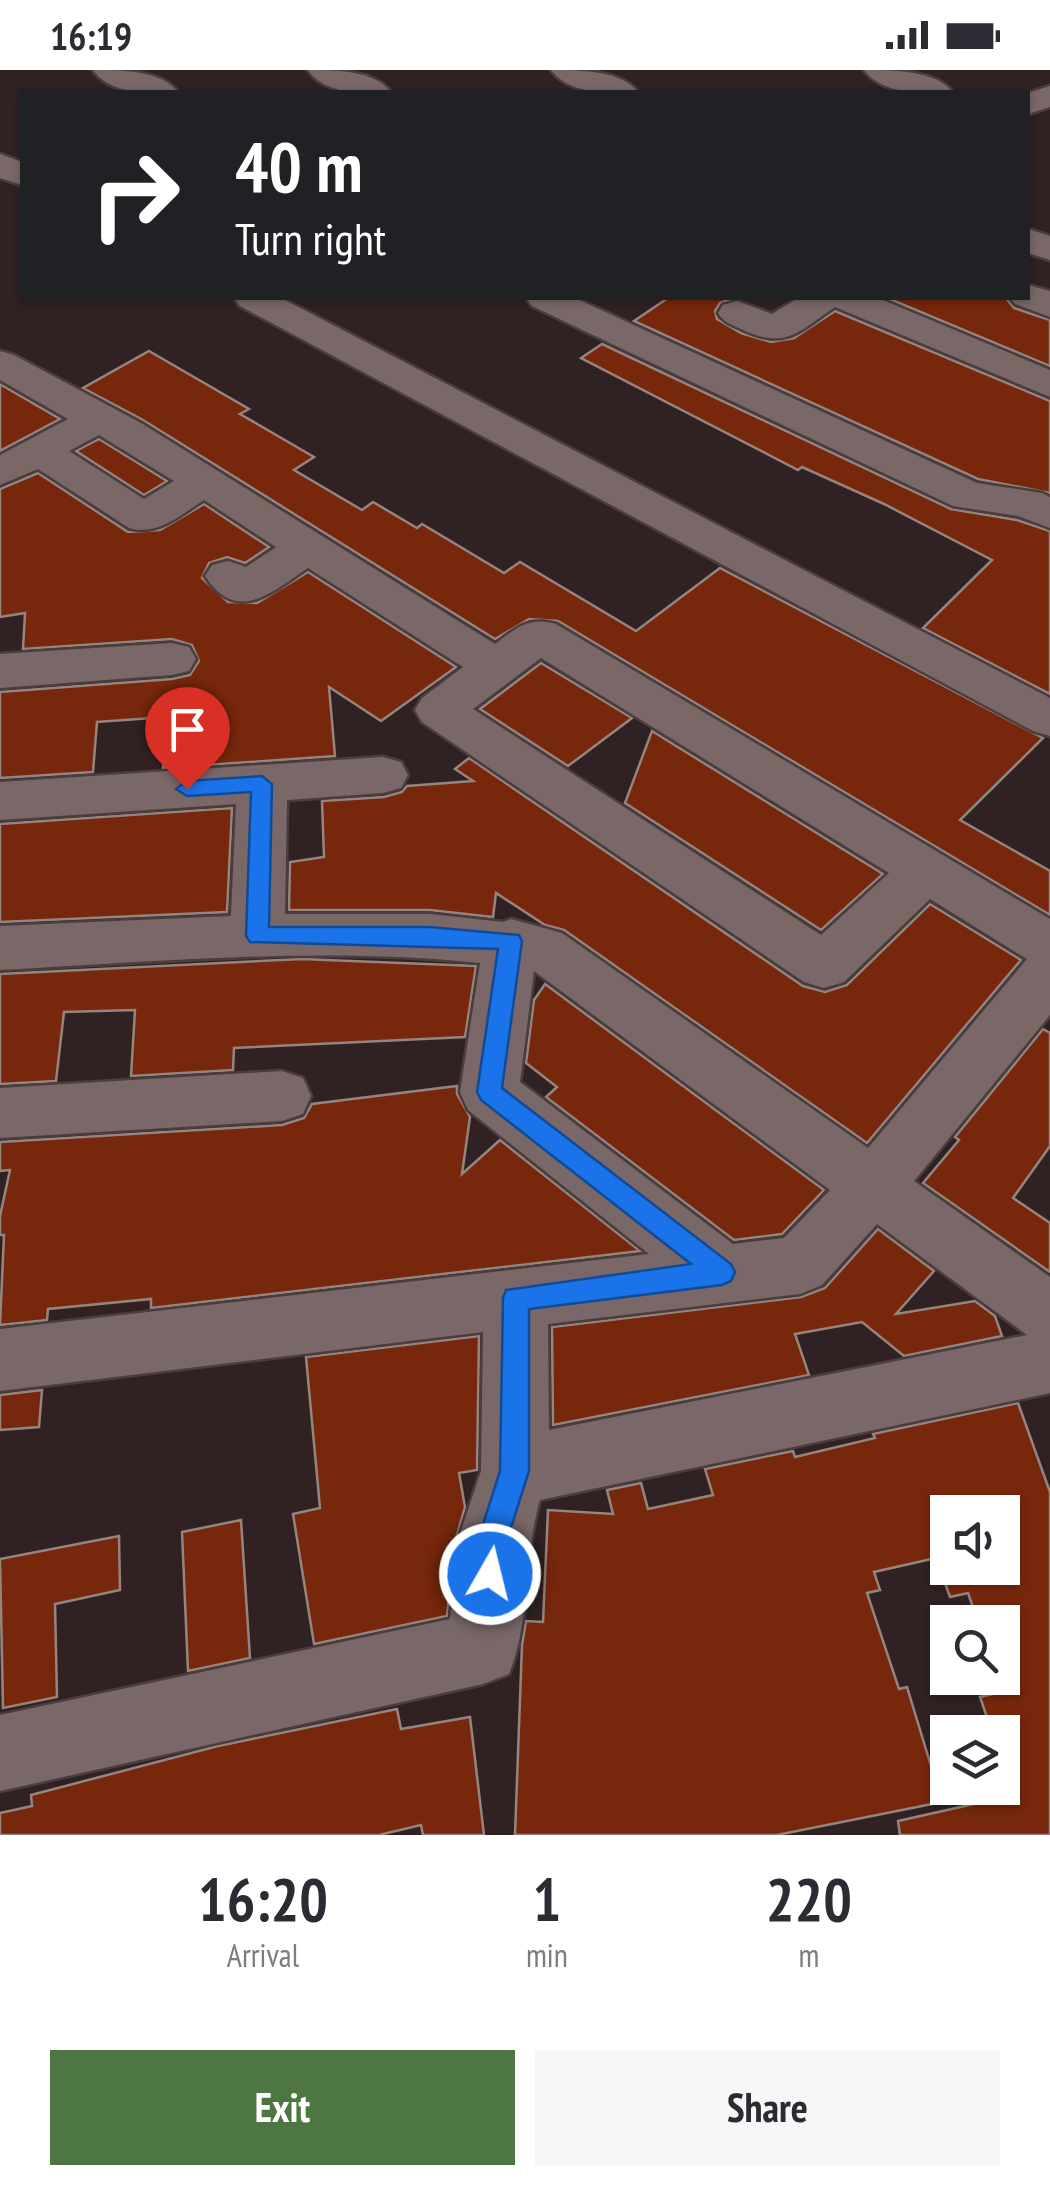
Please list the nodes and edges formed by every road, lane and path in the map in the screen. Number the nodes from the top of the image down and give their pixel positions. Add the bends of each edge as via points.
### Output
1 (110, 70) edge
2 (324, 70) edge
3 (567, 70) edge
4 (899, 73) edge
5 (157, 90) edge
6 (370, 90) edge
7 (617, 90) edge
8 (932, 90) edge
9 (1039, 220) edge
10 (1050, 249) edge
11 (257, 300) edge
12 (549, 300) edge
13 (820, 300) edge
14 (852, 300) edge
15 (737, 313) dead end
16 (775, 330) junction
17 (815, 348) dead end
18 (0, 363) edge
19 (1050, 385) edge
20 (98, 420) junction
21 (42, 452) junction
22 (0, 472) edge
23 (203, 482) junction
24 (1050, 514) edge
25 (310, 546) junction
26 (228, 576) dead end
27 (172, 659) dead end
28 (496, 666) junction
29 (0, 671) edge
30 (1050, 720) edge
31 (383, 775) dead end
32 (262, 784) junction
33 (0, 800) edge
34 (927, 870) junction
35 (258, 936) junction
36 (511, 941) junction
37 (0, 948) edge
38 (1046, 981) edge
39 (282, 1096) dead end
40 (0, 1113) edge
41 (874, 1186) junction
42 (722, 1272) junction
43 (516, 1298) junction
44 (1050, 1314) edge
45 (0, 1360) edge
46 (1050, 1362) edge
47 (514, 1471) junction
48 (0, 1753) edge

1 - 5 street
2 - 6 street
3 - 7 street
4 - 8 street
9 - 10 street
11 - 30 street
12 - 24 street via 968,496 1026,503
13 - 16 street
14 - 19 street
15 - 16 street
16 - 17 street
18 - 20 street
20 - 21 street
20 - 23 street
21 - 22 street
21 - 23 street via 144,518
23 - 25 street
25 - 26 street via 245,588
25 - 28 street
27 - 29 street
28 - 34 street via 539,635
28 - 34 street via 439,710 824,966
31 - 32 street
32 - 33 street
32 - 35 street
34 - 38 street
35 - 36 street
35 - 37 street
36 - 41 street via 543,948
36 - 42 street via 489,1092
38 - 41 street
39 - 40 street
41 - 42 street via 800,1265
41 - 44 street
42 - 43 street
43 - 45 street
43 - 47 street
46 - 47 street
47 - 48 street via 494,1537 483,1648

